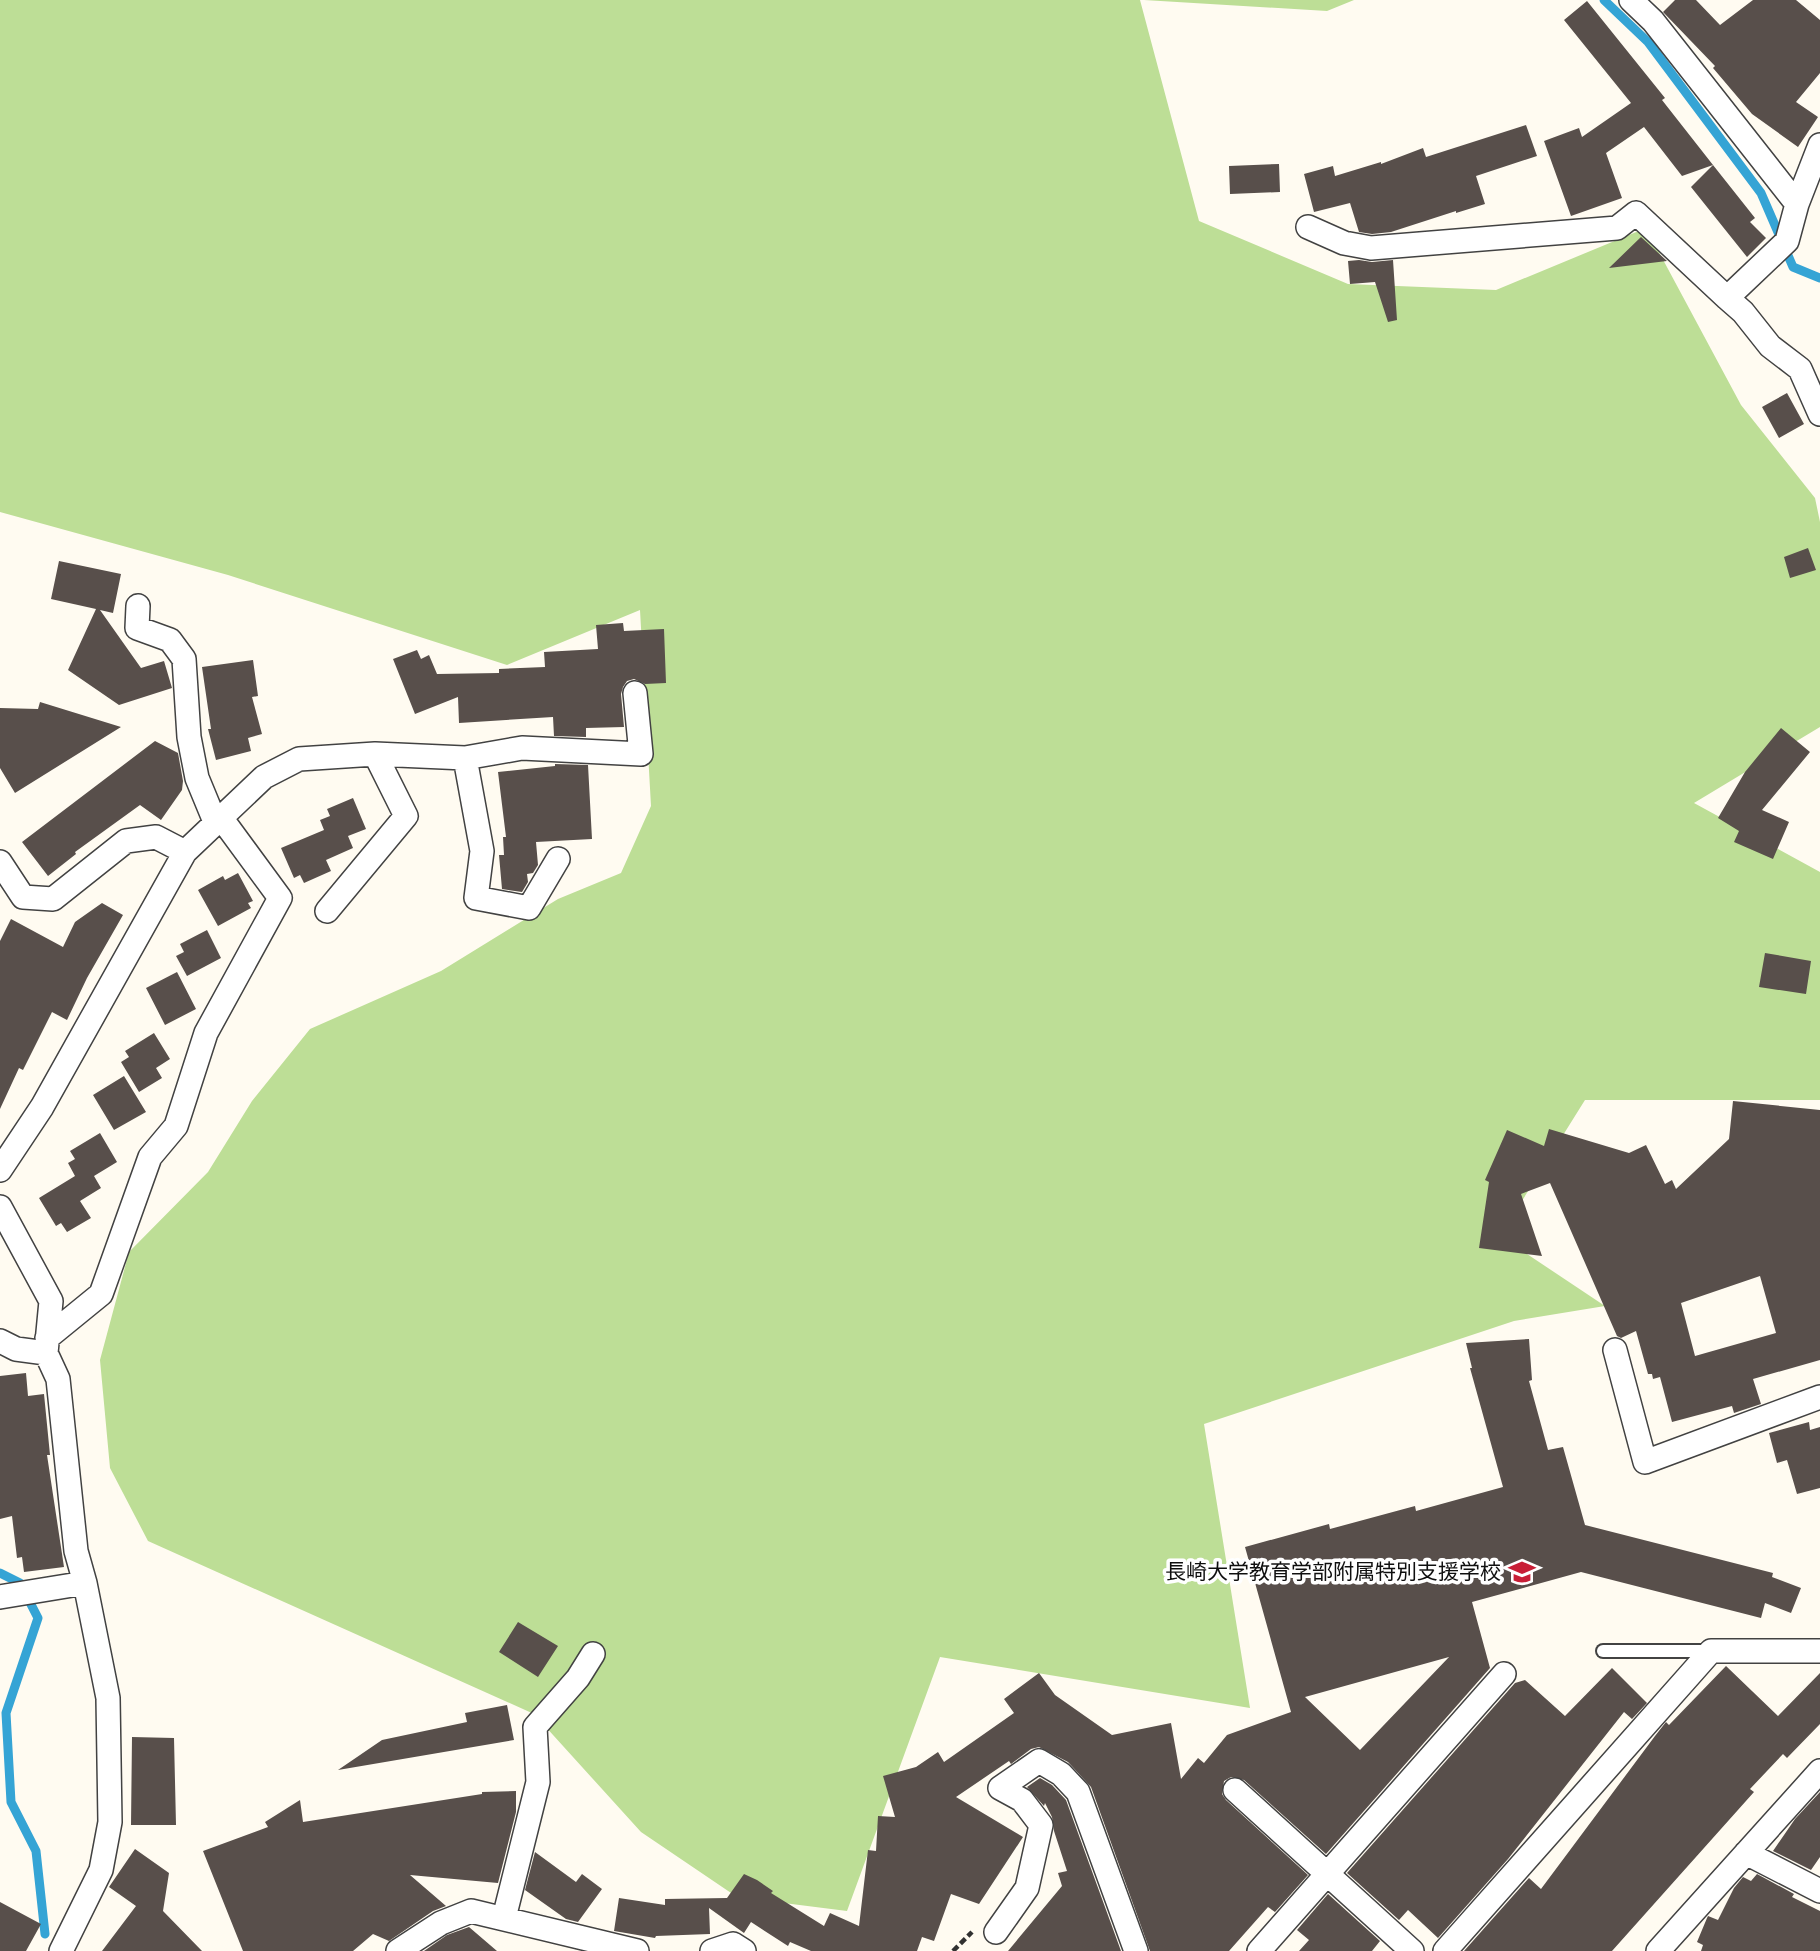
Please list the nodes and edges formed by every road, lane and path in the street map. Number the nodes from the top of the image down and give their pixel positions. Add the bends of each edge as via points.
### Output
1 (1631, 0) edge
2 (1820, 145) edge
3 (1797, 204) junction
4 (1308, 227) dead end
5 (1727, 298) junction
6 (1810, 367) edge
7 (1820, 414) edge
8 (138, 606) dead end
9 (635, 693) dead end
10 (375, 754) junction
11 (465, 758) junction
12 (219, 821) junction
13 (185, 852) junction
14 (558, 859) dead end
15 (0, 862) edge
16 (327, 911) dead end
17 (0, 1170) edge
18 (0, 1207) edge
19 (0, 1340) edge
20 (47, 1345) junction
21 (1615, 1350) dead end
22 (1820, 1397) edge
23 (85, 1583) junction
24 (0, 1597) edge
25 (1603, 1651) dead end
26 (1711, 1651) junction
27 (1820, 1651) edge
28 (593, 1654) dead end
29 (1504, 1675) dead end
30 (1820, 1772) edge
31 (1235, 1790) dead end
32 (1746, 1853) junction
33 (1328, 1874) junction
34 (1820, 1891) edge
35 (504, 1918) junction
36 (996, 1932) dead end
37 (61, 1951) edge
38 (398, 1951) edge
39 (638, 1951) edge
40 (712, 1951) edge
41 (744, 1951) edge
42 (1136, 1951) edge
43 (1259, 1951) edge
44 (1412, 1951) edge
45 (1446, 1951) edge
46 (1658, 1951) edge

1 - 3 street via 1653,21
2 - 3 street
3 - 5 street via 1787,241
4 - 5 street via 1344,243 1371,248 1617,228 1636,213
5 - 6 street via 1770,346
6 - 7 street
8 - 12 street via 137,628 170,640 184,659 189,737 197,778
9 - 11 street via 641,754 522,748
10 - 11 street
10 - 12 street via 299,759 264,778
10 - 16 street via 406,816
11 - 14 street via 482,851 476,898 529,908
12 - 13 street
12 - 20 street via 280,898 206,1033 176,1126 150,1157 101,1294
13 - 15 street via 156,837 126,841 54,899 23,897
13 - 17 street via 42,1107
18 - 20 street via 51,1301
19 - 20 street via 16,1349
20 - 23 street via 58,1379 76,1551
21 - 22 street via 1645,1462
23 - 24 street
23 - 37 street via 108,1698 110,1822 101,1870
25 - 26 lane
26 - 27 street
26 - 45 street
28 - 35 street via 535,1727 538,1782
29 - 33 street
30 - 32 street
31 - 33 street
32 - 34 street
32 - 46 street
33 - 43 street
33 - 44 street
35 - 38 street via 471,1911 441,1923
35 - 39 street
36 - 42 street via 1027,1888 1041,1825 1022,1800 1000,1788 1039,1761 1061,1774 1078,1792
40 - 41 street via 733,1944

